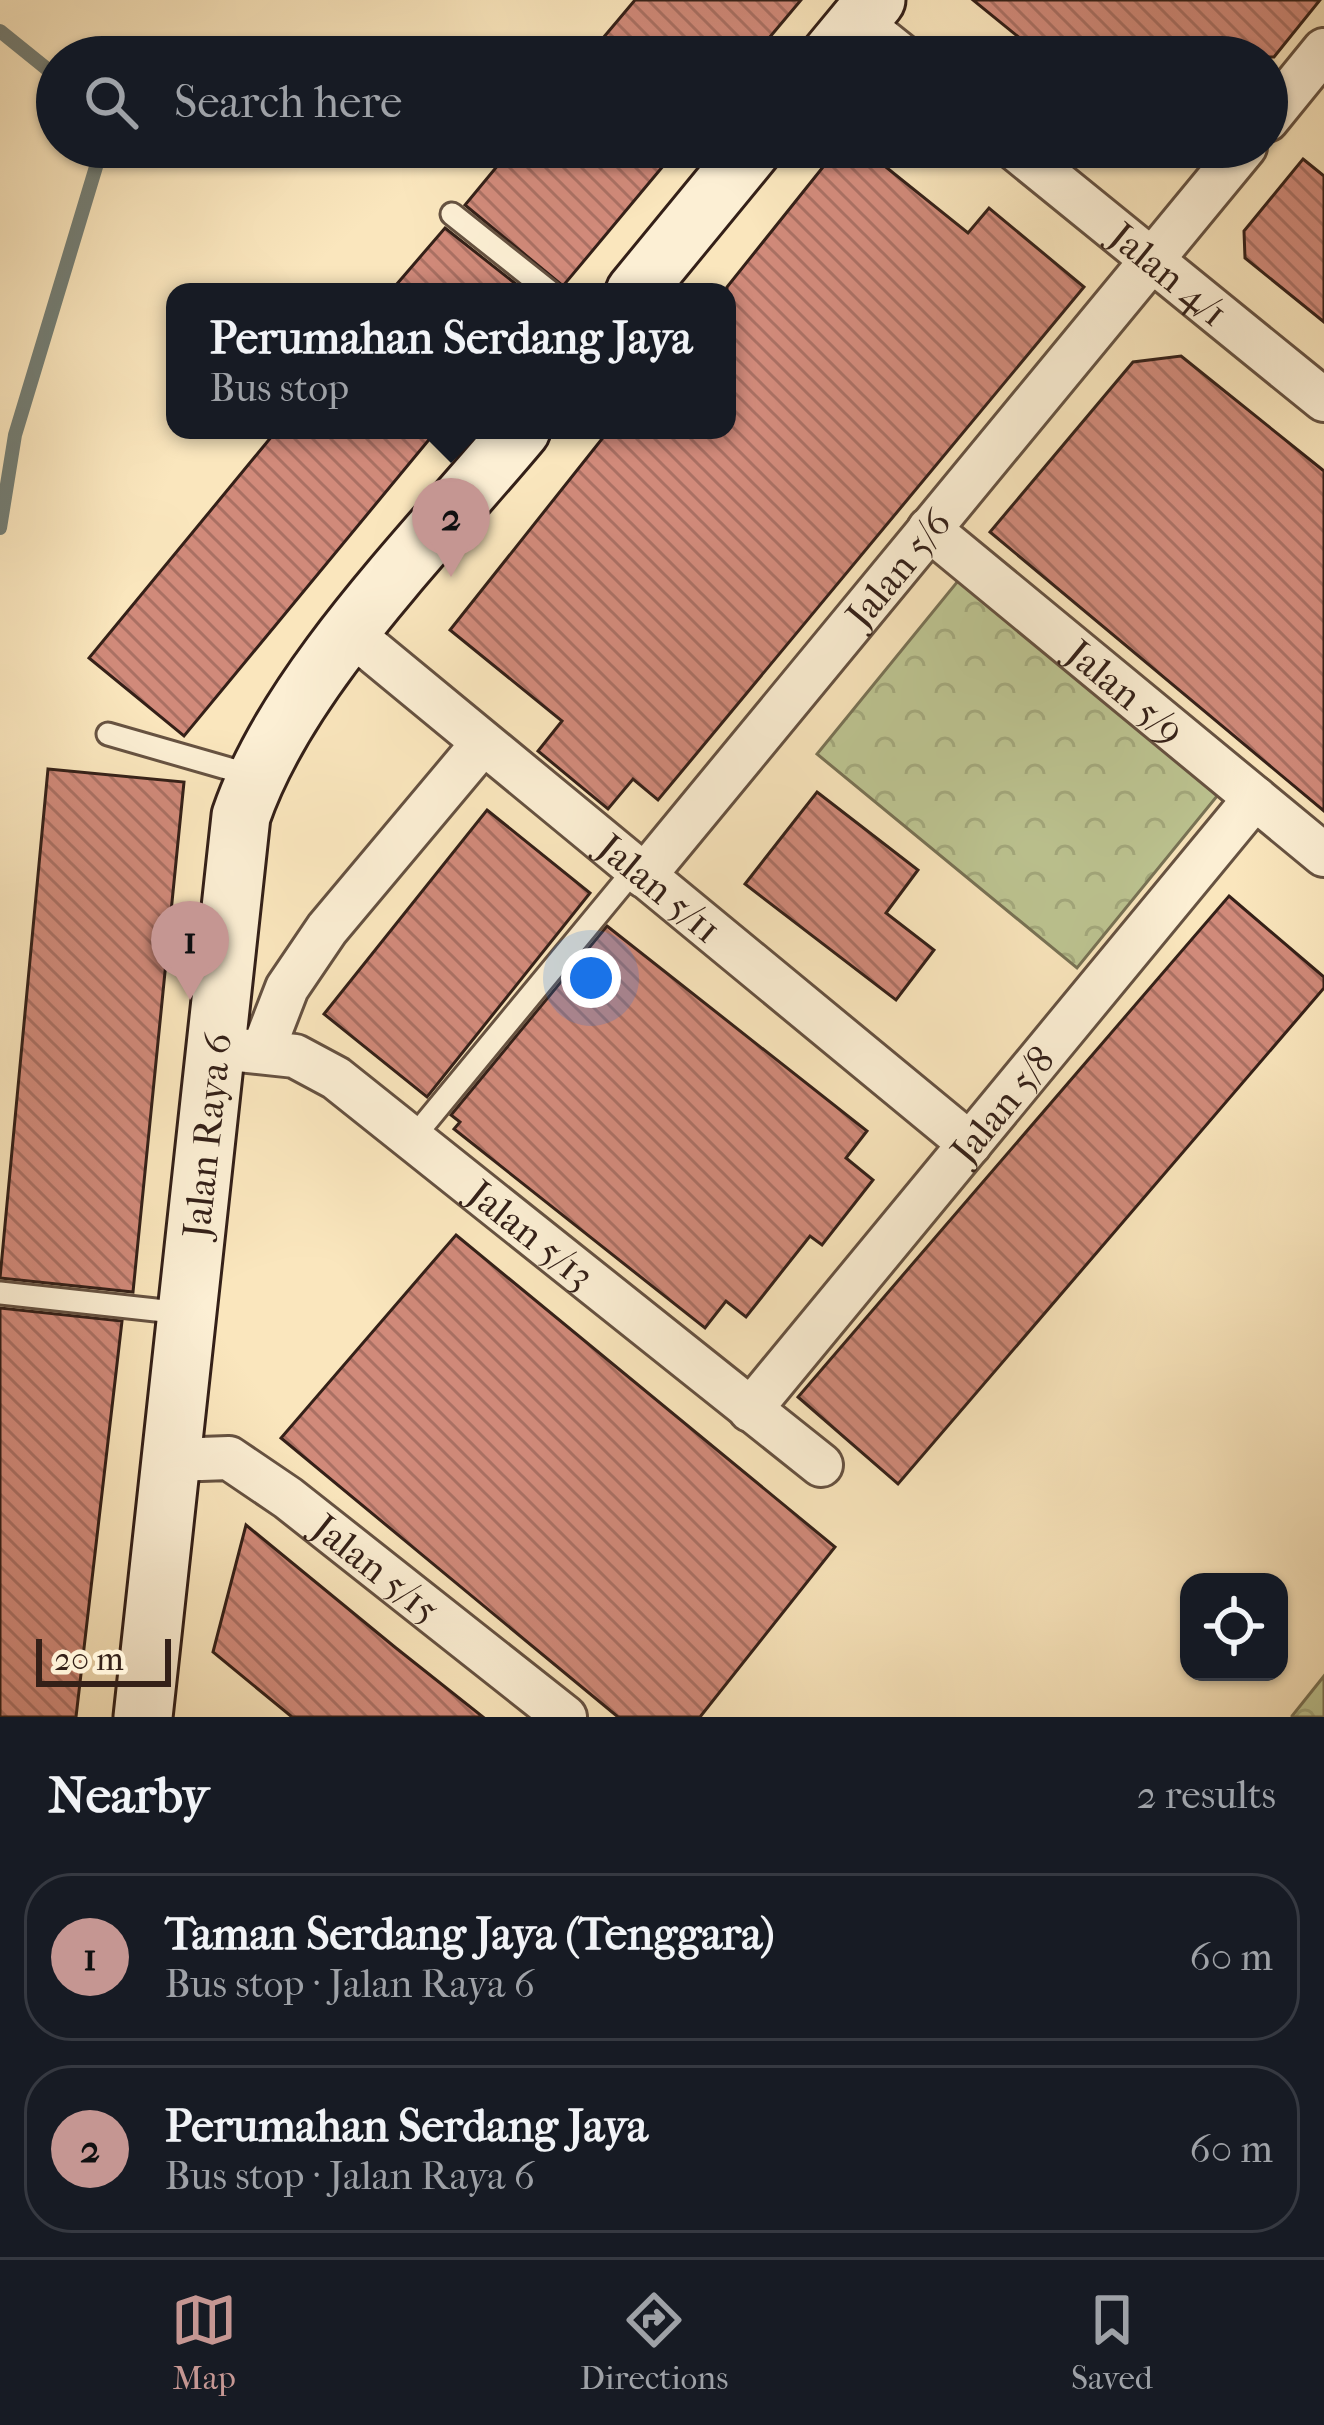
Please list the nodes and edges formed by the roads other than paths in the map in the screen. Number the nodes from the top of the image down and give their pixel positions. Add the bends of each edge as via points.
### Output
1 (1324, 50) edge
2 (1288, 94) edge
3 (737, 168) edge
4 (1039, 168) edge
5 (1228, 168) edge
6 (452, 214) dead end
7 (1152, 260) junction
8 (539, 283) edge
9 (642, 283) edge
10 (1324, 400) edge
11 (513, 439) edge
12 (929, 529) junction
13 (352, 634) junction
14 (108, 734) dead end
15 (483, 743) junction
16 (255, 776) junction
17 (1255, 798) junction
18 (1324, 855) edge
19 (640, 872) junction
20 (242, 1049) junction
21 (412, 1139) junction
22 (970, 1144) junction
23 (0, 1293) edge
24 (190, 1313) junction
25 (750, 1410) junction
26 (173, 1460) junction
27 (821, 1465) dead end
28 (143, 1717) edge
29 (565, 1717) edge

1 - 2 street
3 - 9 street
4 - 7 street, Jalan 4/1
5 - 7 street, Jalan 5/6
6 - 8 lane
7 - 10 street, Jalan 4/1
7 - 12 street, Jalan 5/6
11 - 13 street, Jalan Raya 6
12 - 17 street, Jalan 5/9
12 - 19 street, Jalan 5/6
13 - 15 street, Jalan 5/11
13 - 16 street, Jalan Raya 6 via 296,704
14 - 16 lane
15 - 19 street, Jalan 5/11
15 - 20 street via 327,929
16 - 20 street, Jalan Raya 6 via 241,816
17 - 18 street, Jalan 5/9
17 - 22 street, Jalan 5/8
19 - 21 lane
19 - 22 street, Jalan 5/11
20 - 21 street, Jalan 5/13 via 295,1056
20 - 24 street, Jalan Raya 6
21 - 25 street, Jalan 5/13
22 - 25 street, Jalan 5/8
23 - 24 lane
24 - 26 street, Jalan Raya 6
25 - 27 street, Jalan 5/13
26 - 28 street, Jalan Raya 6
26 - 29 street, Jalan 5/15 via 230,1458

